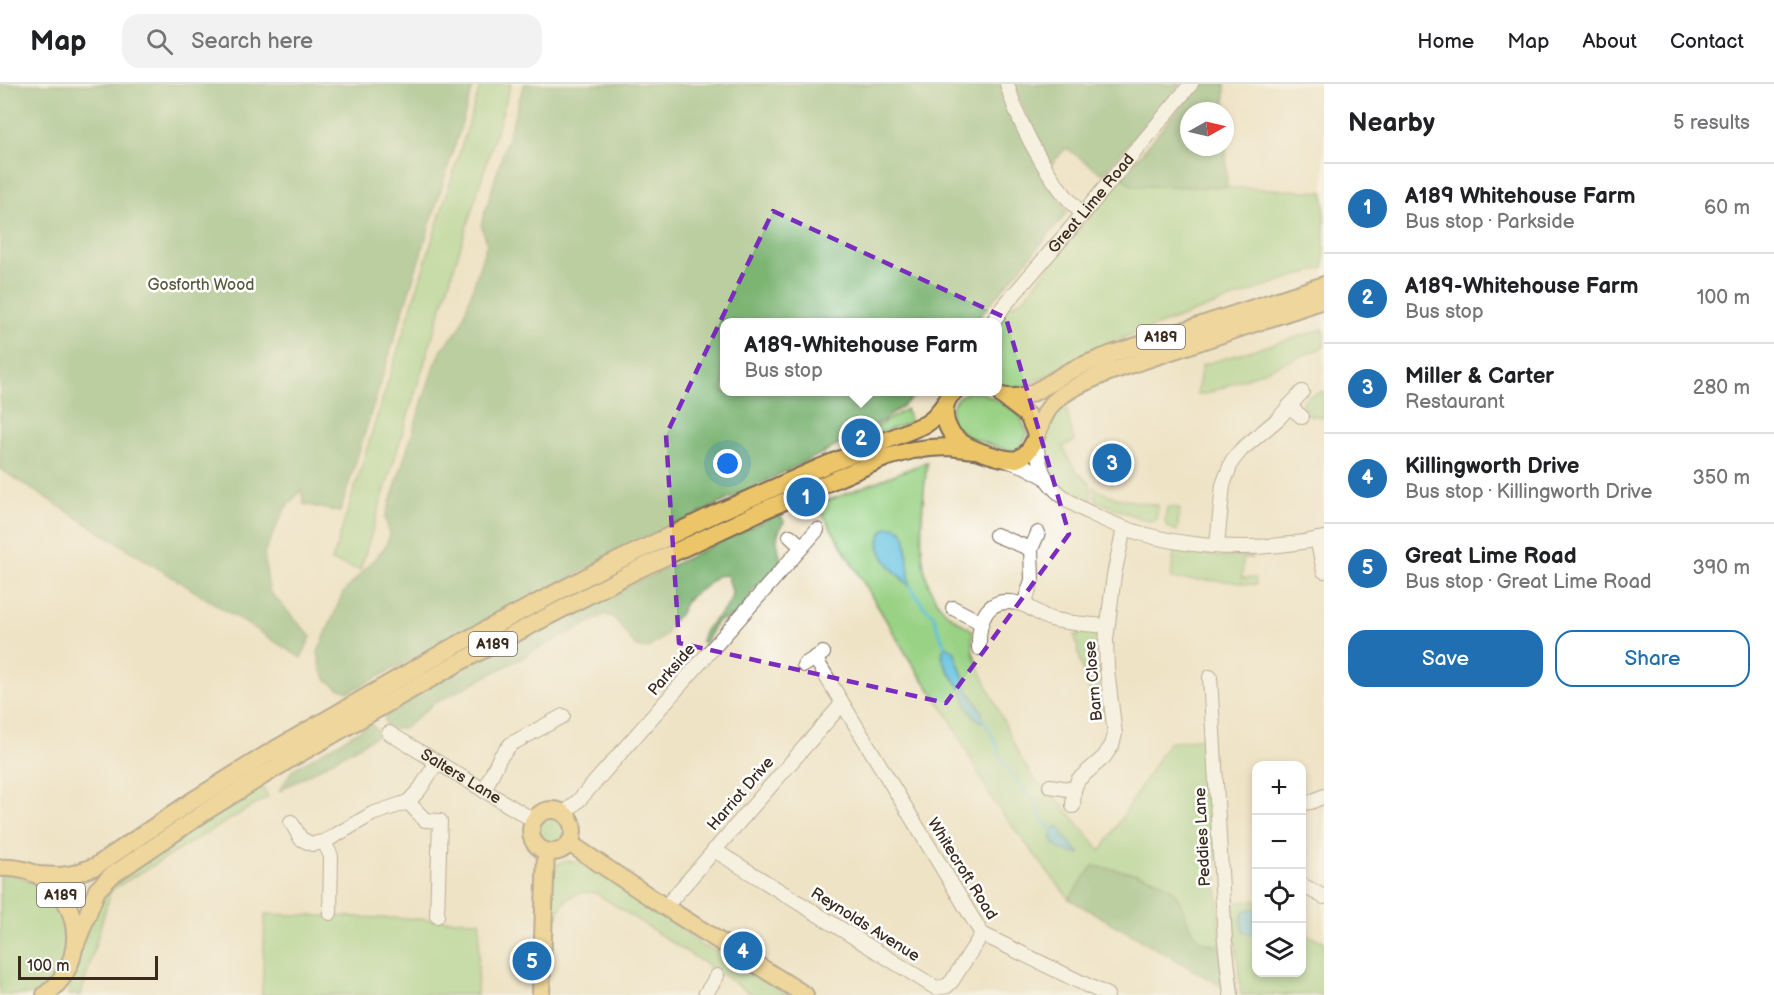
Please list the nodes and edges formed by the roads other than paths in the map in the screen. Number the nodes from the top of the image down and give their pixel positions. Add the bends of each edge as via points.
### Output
1 (1007, 84) edge
2 (1191, 84) edge
3 (1083, 214) junction
4 (1324, 285) edge
5 (1324, 300) edge
6 (996, 318) edge
7 (1302, 392) dead end
8 (1002, 395) edge
9 (950, 396) edge
10 (951, 396) edge
11 (1002, 396) edge
12 (1289, 406) junction
13 (1302, 417) dead end
14 (1036, 436) junction
15 (974, 450) junction
16 (1001, 458) junction
17 (1045, 477) junction
18 (1124, 528) junction
19 (817, 530) dead end
20 (1038, 533) dead end
21 (996, 535) dead end
22 (790, 536) dead end
23 (1321, 538) edge
24 (1217, 545) junction
25 (802, 547) junction
26 (1031, 549) junction
27 (1324, 571) edge
28 (1024, 605) junction
29 (953, 608) dead end
30 (980, 622) junction
31 (1107, 626) junction
32 (979, 648) dead end
33 (814, 659) dead end
34 (1209, 677) dead end
35 (842, 704) junction
36 (563, 716) dead end
37 (389, 733) dead end
38 (437, 762) junction
39 (1050, 786) dead end
40 (1074, 790) junction
41 (484, 791) junction
42 (1324, 796) edge
43 (408, 802) junction
44 (1306, 803) edge
45 (1073, 806) dead end
46 (564, 813) junction
47 (533, 820) junction
48 (291, 822) dead end
49 (324, 842) junction
50 (569, 843) junction
51 (714, 850) junction
52 (546, 851) junction
53 (5, 866) edge
54 (38, 875) junction
55 (1306, 888) edge
56 (1321, 901) edge
57 (665, 907) junction
58 (330, 913) dead end
59 (437, 916) dead end
60 (982, 934) junction
61 (76, 944) junction
62 (72, 961) junction
63 (717, 976) dead end
64 (45, 995) edge
65 (64, 995) edge
66 (541, 995) edge
67 (705, 995) edge
68 (805, 995) edge
69 (1107, 995) edge
70 (1231, 995) edge

1 - 3 street via 1037,153 1064,194
2 - 3 street, Great Lime Road
3 - 6 street, Great Lime Road
4 - 8 main road, A189 via 1112,354 1026,396
5 - 14 main road, A189 via 1095,377 1053,404
7 - 12 street
9 - 54 main road, A189 via 926,424 709,517 451,648 268,753 96,866 74,874
10 - 15 main road via 945,420 951,432
11 - 14 main road via 1028,416
12 - 13 street
12 - 24 street via 1232,461 1223,485
14 - 16 main road via 1033,447 1023,456
14 - 17 street
15 - 16 main road
15 - 61 main road, A189 via 930,448 885,458 647,565 458,663 290,759 111,876 97,890
16 - 17 street
17 - 18 street via 1074,504
18 - 24 street via 1158,538
18 - 31 street, Barn Close
19 - 25 street, Parkside
20 - 26 street
21 - 26 street
22 - 25 street
23 - 24 street via 1269,546
23 - 27 street
25 - 46 street, Parkside via 588,791
26 - 28 street via 1032,580
28 - 30 street, Barn Close via 1000,604 988,610
28 - 31 street, Barn Close via 1052,619
29 - 30 street
30 - 32 street
31 - 40 street, Barn Close via 1107,670 1115,734 1109,752 1081,777
33 - 35 street, Whitecroft Road
34 - 70 street, Peddies Lane
35 - 51 street, Harriot Drive
35 - 60 street, Whitecroft Road
36 - 41 street via 511,744 500,757
37 - 38 street, Salters Lane
38 - 41 street, Salters Lane
38 - 43 street
39 - 40 street
40 - 45 street
41 - 47 street, Salters Lane
42 - 44 street
43 - 49 street via 372,814
43 - 59 street via 425,820 440,821
46 - 47 main road via 547,810
46 - 50 main road via 573,827
47 - 52 main road via 533,840
48 - 49 street via 301,839 312,844
49 - 58 street via 332,856
50 - 52 main road via 557,852
50 - 57 main road
51 - 57 street, Harriot Drive
51 - 60 street, Reynolds Avenue via 936,988 948,986
52 - 66 main road
53 - 54 main road, A189
54 - 61 main road, A189 via 57,889 70,909
55 - 56 street
57 - 68 main road
60 - 69 street, Whitecroft Road
61 - 62 main road, A189
62 - 64 main road, A189 via 61,980
62 - 65 main road
63 - 67 street

